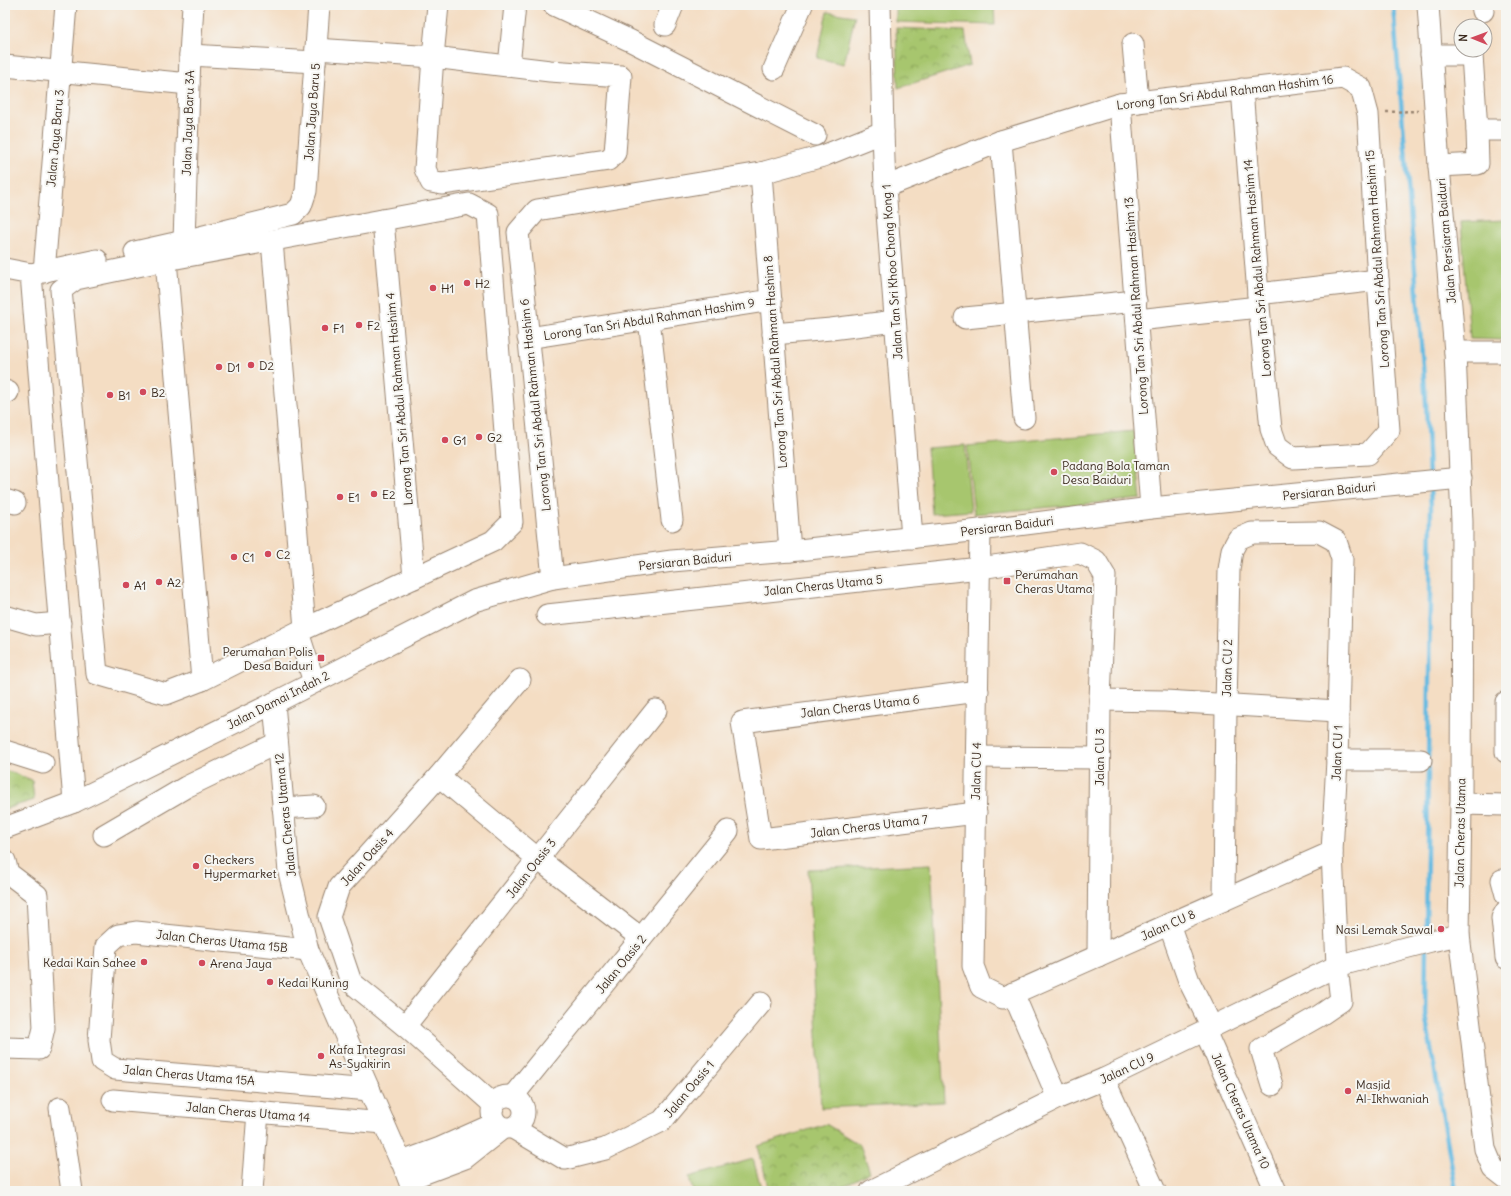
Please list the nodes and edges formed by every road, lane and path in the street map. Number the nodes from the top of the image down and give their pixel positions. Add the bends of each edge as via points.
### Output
1 (66, 5) edge
2 (193, 5) edge
3 (319, 5) edge
4 (438, 5) edge
5 (515, 5) edge
6 (554, 5) edge
7 (673, 5) edge
8 (802, 5) edge
9 (880, 5) edge
10 (1428, 5) edge
11 (665, 25) dead end
12 (1133, 44) dead end
13 (190, 55) junction
14 (315, 56) junction
15 (1431, 56) junction
16 (433, 57) junction
17 (5, 66) edge
18 (509, 66) junction
19 (774, 69) dead end
20 (61, 71) junction
21 (189, 84) junction
22 (1360, 88) joint
23 (1242, 90) junction
24 (1129, 103) junction
25 (1414, 111) dead end
26 (1389, 112) dead end
27 (1477, 130) junction
28 (1506, 130) edge
29 (883, 132) junction
30 (815, 135) dead end
31 (1001, 141) junction
32 (1439, 166) junction
33 (761, 173) junction
34 (886, 187) junction
35 (383, 220) junction
36 (184, 241) junction
37 (272, 241) junction
38 (166, 260) junction
39 (5, 269) edge
40 (38, 273) junction
41 (1378, 280) junction
42 (771, 300) junction
43 (1259, 300) junction
44 (1136, 310) junction
45 (1015, 313) junction
46 (966, 318) dead end
47 (649, 319) junction
48 (895, 321) junction
49 (774, 334) junction
50 (528, 338) junction
51 (1455, 352) junction
52 (1506, 352) edge
53 (1024, 418) dead end
54 (1277, 446) joint
55 (1461, 478) junction
56 (1151, 508) junction
57 (672, 520) dead end
58 (980, 530) junction
59 (912, 538) junction
60 (1336, 541) joint
61 (790, 551) junction
62 (1096, 561) joint
63 (980, 568) junction
64 (414, 578) junction
65 (553, 578) junction
66 (547, 615) dead end
67 (5, 616) edge
68 (60, 622) junction
69 (302, 630) junction
70 (202, 680) junction
71 (520, 680) dead end
72 (314, 682) junction
73 (978, 691) junction
74 (1100, 700) junction
75 (1506, 702) edge
76 (274, 703) junction
77 (1226, 706) junction
78 (656, 710) dead end
79 (1338, 711) junction
80 (277, 743) junction
81 (5, 751) edge
82 (1506, 752) edge
83 (977, 757) junction
84 (1100, 758) junction
85 (1337, 760) junction
86 (1421, 760) dead end
87 (43, 763) dead end
88 (439, 776) junction
89 (74, 802) junction
90 (1461, 804) junction
91 (1506, 805) edge
92 (314, 806) dead end
93 (283, 808) junction
94 (976, 813) junction
95 (5, 828) edge
96 (728, 831) dead end
97 (104, 835) dead end
98 (762, 839) joint
99 (1332, 852) junction
100 (538, 859) junction
101 (6, 869) edge
102 (1224, 900) junction
103 (1506, 911) edge
104 (1169, 924) junction
105 (1459, 935) junction
106 (641, 938) junction
107 (106, 946) joint
108 (308, 950) junction
109 (1098, 956) junction
110 (1506, 958) edge
111 (1337, 966) junction
112 (1008, 995) junction
113 (761, 1003) dead end
114 (405, 1026) junction
115 (1209, 1029) junction
116 (5, 1048) edge
117 (1104, 1079) junction
118 (1272, 1085) dead end
119 (370, 1090) junction
120 (513, 1096) junction
121 (1058, 1098) junction
122 (113, 1100) dead end
123 (60, 1108) dead end
124 (258, 1112) junction
125 (501, 1121) junction
126 (384, 1123) junction
127 (408, 1177) edge
128 (1506, 1178) edge
129 (72, 1191) edge
130 (252, 1191) edge
131 (871, 1191) edge
132 (1155, 1191) edge
133 (1276, 1191) edge

1 - 20 street, Jalan Jaya Baru 3
2 - 13 street, Jalan Jaya Baru 3A
3 - 14 street, Jalan Jaya Baru 5
4 - 16 street
5 - 18 street
6 - 30 street via 631,40
7 - 11 street
8 - 19 street
9 - 29 street, Jalan Tan Sri Khoo Chong Kong 1
10 - 15 street, Jalan Persiaran Baiduri
12 - 24 street, Lorong Tan Sri Abdul Rahman Hashim 13
13 - 14 street
13 - 21 street, Jalan Jaya Baru 3A
14 - 16 street
14 - 36 street, Jalan Jaya Baru 5 via 306,191 301,206 293,214
15 - 27 street via 1472,55
15 - 32 street, Jalan Persiaran Baiduri
16 - 18 street
16 - 18 street via 425,170 431,182 442,184 608,160 615,153 621,76
17 - 20 street
20 - 21 street
20 - 40 street, Jalan Jaya Baru 3
21 - 36 street, Jalan Jaya Baru 3A
22 - 23 street, Lorong Tan Sri Abdul Rahman Hashim 16 via 1343,78
22 - 41 street, Lorong Tan Sri Abdul Rahman Hashim 15 via 1368,114
23 - 24 street, Lorong Tan Sri Abdul Rahman Hashim 16
23 - 43 street, Lorong Tan Sri Abdul Rahman Hashim 14
24 - 31 street, Lorong Tan Sri Abdul Rahman Hashim 16
24 - 44 street, Lorong Tan Sri Abdul Rahman Hashim 13
25 - 26 path
27 - 28 street
27 - 32 street via 1478,164
29 - 33 street via 824,156
29 - 34 street, Jalan Tan Sri Khoo Chong Kong 1
31 - 34 street, Lorong Tan Sri Abdul Rahman Hashim 16
31 - 45 street
32 - 51 street, Jalan Persiaran Baiduri
33 - 42 street, Lorong Tan Sri Abdul Rahman Hashim 8
33 - 50 street, Lorong Tan Sri Abdul Rahman Hashim 6 via 537,210 518,232
34 - 48 street, Jalan Tan Sri Khoo Chong Kong 1
35 - 37 street
35 - 64 street, Lorong Tan Sri Abdul Rahman Hashim 4
35 - 64 street via 469,204 488,214 512,522 493,541
36 - 40 street
37 - 38 street
37 - 69 street
38 - 70 street
38 - 70 street via 76,279 61,290 97,674 166,694
39 - 40 street
40 - 68 street, Jalan Jaya Baru 3
41 - 43 street
41 - 54 street, Lorong Tan Sri Abdul Rahman Hashim 15 via 1389,430 1368,454 1293,458
42 - 47 street, Lorong Tan Sri Abdul Rahman Hashim 9
42 - 49 street, Lorong Tan Sri Abdul Rahman Hashim 8
43 - 44 street
43 - 54 street, Lorong Tan Sri Abdul Rahman Hashim 14 via 1271,429
44 - 45 street
44 - 56 street, Lorong Tan Sri Abdul Rahman Hashim 13
45 - 46 street
45 - 53 street
47 - 50 street, Lorong Tan Sri Abdul Rahman Hashim 9
47 - 57 street
48 - 49 street
48 - 59 street, Jalan Tan Sri Khoo Chong Kong 1
49 - 61 street, Lorong Tan Sri Abdul Rahman Hashim 8
50 - 65 street, Lorong Tan Sri Abdul Rahman Hashim 6
51 - 52 street
51 - 55 street, Jalan Persiaran Baiduri
55 - 56 street, Persiaran Baiduri
55 - 90 street, Jalan Cheras Utama
56 - 58 street, Persiaran Baiduri
58 - 59 street, Persiaran Baiduri
58 - 63 street, Jalan CU 4
59 - 61 street, Persiaran Baiduri
60 - 77 street, Jalan CU 2 via 1319,532 1252,533 1238,540 1232,550 1229,570
60 - 79 street, Jalan CU 1 via 1342,559
61 - 65 street, Persiaran Baiduri via 672,561
62 - 63 street, Jalan Cheras Utama 5 via 1080,553
62 - 74 street, Jalan CU 3 via 1105,576
63 - 66 street, Jalan Cheras Utama 5
63 - 73 street, Jalan CU 4
64 - 69 street
65 - 72 street, Jalan Damai Indah 2 via 474,600
67 - 68 street via 36,625
68 - 89 street, Jalan Jaya Baru 3
69 - 70 street
69 - 72 street
71 - 88 street, Jalan Oasis 4
72 - 76 street, Jalan Damai Indah 2
73 - 83 street, Jalan CU 4
73 - 98 street, Jalan Cheras Utama 6 via 742,722
74 - 77 street
74 - 84 street, Jalan CU 3
75 - 82 street
76 - 80 street, Jalan Cheras Utama 12
76 - 89 street, Jalan Damai Indah 2
77 - 79 street
77 - 102 street, Jalan CU 2
78 - 100 street, Jalan Oasis 3
79 - 85 street, Jalan CU 1
80 - 93 street, Jalan Cheras Utama 12
80 - 97 street via 186,787
81 - 87 street
83 - 84 street
83 - 94 street, Jalan CU 4
84 - 109 street, Jalan CU 3
85 - 86 street
85 - 99 street, Jalan CU 1
88 - 100 street
88 - 114 street, Jalan Oasis 4 via 339,887 328,917 351,982
89 - 95 street, Jalan Damai Indah 2
90 - 91 street
90 - 105 street, Jalan Cheras Utama
92 - 93 street
93 - 108 street, Jalan Cheras Utama 12 via 289,872
94 - 98 street, Jalan Cheras Utama 7
94 - 112 street, Jalan CU 4 via 973,966 981,986
96 - 106 street, Jalan Oasis 2
99 - 102 street, Jalan CU 8
99 - 111 street, Jalan CU 1
100 - 106 street
100 - 114 street, Jalan Oasis 3
101 - 116 street via 37,895 44,1028 38,1049
102 - 104 street, Jalan CU 8
103 - 110 street via 1502,918
104 - 109 street, Jalan CU 8
104 - 115 street, Jalan Cheras Utama 10
105 - 111 street, Jalan CU 9
105 - 128 street, Jalan Cheras Utama via 1485,1149 1493,1168
106 - 120 street, Jalan Oasis 2
107 - 108 street, Jalan Cheras Utama 15B via 118,935 136,932
107 - 119 street, Jalan Cheras Utama 15A via 100,1040 102,1061 115,1069
108 - 119 street, Jalan Cheras Utama 12
109 - 112 street, Jalan CU 8
111 - 115 street, Jalan CU 9
111 - 118 street, Jalan CU 1 via 1341,1001 1261,1049
112 - 121 street
113 - 125 street, Jalan Oasis 1 via 662,1121 605,1149 565,1159
114 - 125 street, Jalan Oasis 4
115 - 117 street, Jalan CU 9
115 - 133 street, Jalan Cheras Utama 10
117 - 121 street, Jalan CU 9
117 - 132 street
119 - 126 street, Jalan Cheras Utama 12
120 - 125 street via 498,1099
120 - 125 street via 520,1100 524,1108 524,1117 520,1124
121 - 131 street, Jalan CU 9
122 - 124 street, Jalan Cheras Utama 14
123 - 129 street
124 - 126 street, Jalan Cheras Utama 14
124 - 130 street
125 - 127 street via 465,1158
126 - 127 street, Jalan Cheras Utama 12

